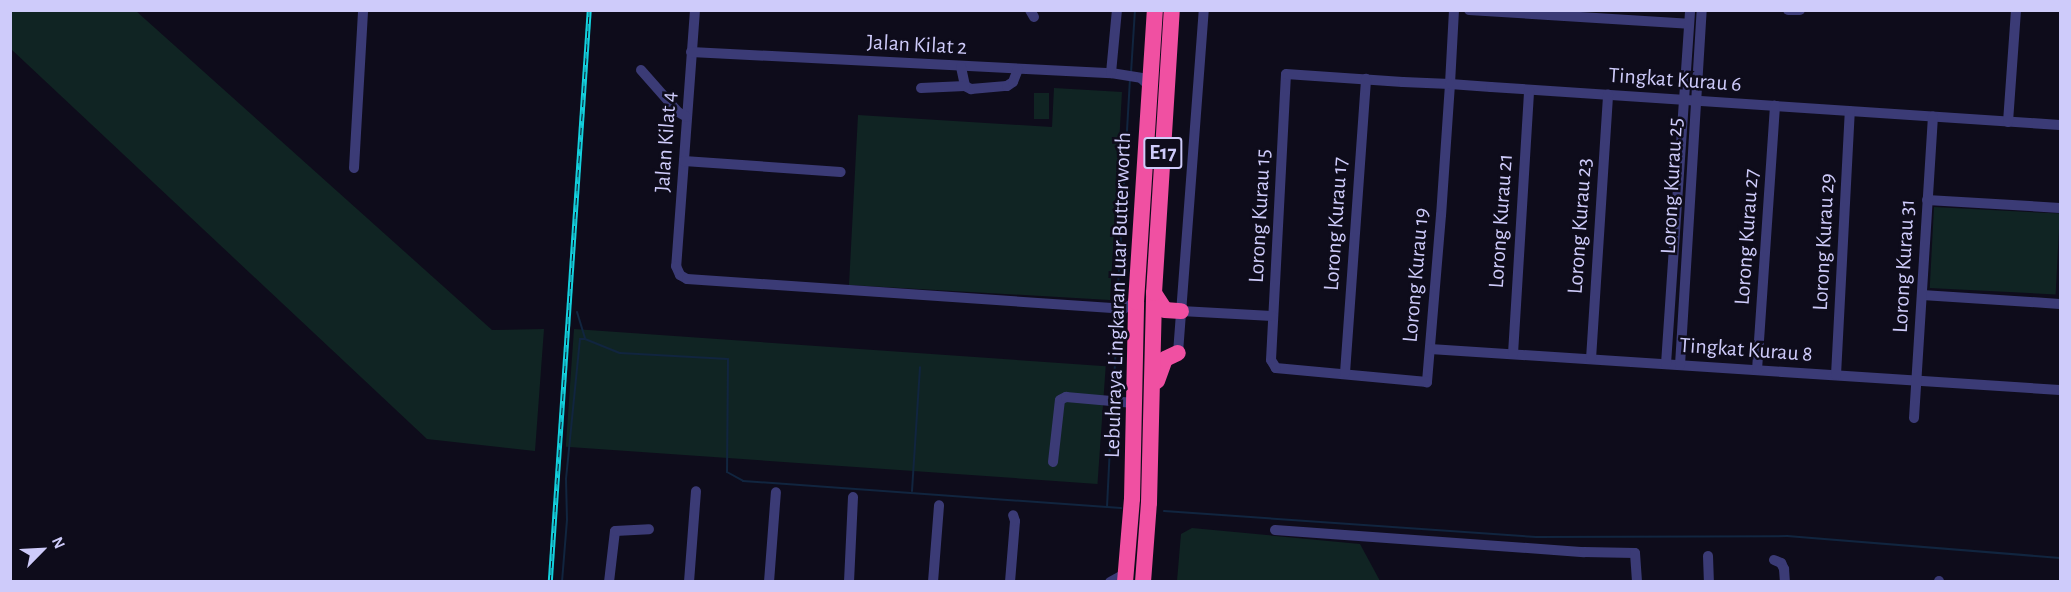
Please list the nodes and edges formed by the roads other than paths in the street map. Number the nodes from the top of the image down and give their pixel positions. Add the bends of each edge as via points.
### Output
1 (363, 10) edge
2 (695, 10) edge
3 (1204, 10) edge
4 (1454, 10) edge
5 (1469, 10) edge
6 (1690, 10) edge
7 (1702, 10) edge
8 (1788, 10) edge
9 (1800, 10) edge
10 (2016, 10) edge
11 (1116, 11) edge
12 (1168, 11) edge
13 (1689, 24) junction
14 (691, 52) junction
15 (961, 67) junction
16 (1018, 69) junction
17 (641, 70) dead end
18 (1111, 74) junction
19 (1286, 74) joint
20 (1141, 78) junction
21 (1366, 79) junction
22 (1450, 84) junction
23 (965, 86) junction
24 (921, 88) dead end
25 (1529, 90) junction
26 (1608, 95) junction
27 (1684, 100) junction
28 (1697, 101) junction
29 (1775, 106) junction
30 (1850, 111) junction
31 (687, 117) junction
32 (1933, 117) junction
33 (2008, 122) junction
34 (2061, 125) edge
35 (684, 161) junction
36 (354, 168) dead end
37 (841, 172) dead end
38 (1928, 200) junction
39 (2061, 208) edge
40 (1154, 293) junction
41 (1922, 295) junction
42 (2061, 304) edge
43 (1122, 306) junction
44 (1181, 311) junction
45 (1273, 316) junction
46 (1430, 349) junction
47 (1178, 353) joint
48 (1513, 354) junction
49 (1591, 359) junction
50 (1270, 360) joint
51 (1666, 364) junction
52 (1680, 365) junction
53 (1757, 370) junction
54 (1345, 373) junction
55 (1836, 375) junction
56 (1917, 380) junction
57 (2061, 390) edge
58 (1134, 403) junction
59 (1152, 415) junction
60 (1914, 418) dead end
61 (1053, 462) dead end
62 (696, 491) dead end
63 (776, 492) dead end
64 (853, 497) dead end
65 (939, 505) dead end
66 (1013, 515) dead end
67 (649, 529) dead end
68 (1275, 530) dead end
69 (1708, 556) dead end
70 (1774, 560) dead end
71 (1126, 577) edge
72 (609, 582) edge
73 (689, 582) edge
74 (770, 582) edge
75 (849, 582) edge
76 (933, 582) edge
77 (1010, 582) edge
78 (1110, 582) edge
79 (1143, 582) edge
80 (1636, 582) edge
81 (1709, 582) edge
82 (1785, 582) edge

1 - 36 street
2 - 14 street, Jalan Kilat 4
3 - 44 street
4 - 22 street, Lorong Kurau 19
5 - 13 street
6 - 13 street, Lorong Kurau 25
7 - 28 street, Lorong Kurau 25
8 - 9 street
10 - 33 street
11 - 18 street
12 - 20 highway, Lebuhraya Lingkaran Luar Butterworth / E17
12 - 40 highway, Lebuhraya Lingkaran Luar Butterworth / E17
13 - 27 street, Lorong Kurau 25
14 - 15 street, Jalan Kilat 2
14 - 31 street, Jalan Kilat 4
15 - 16 street, Jalan Kilat 2
15 - 23 street
16 - 18 street, Jalan Kilat 2
16 - 23 street via 1013,82 1003,87
17 - 31 street
18 - 20 street, Jalan Kilat 2
19 - 21 street, Tingkat Kurau 6
19 - 45 street, Lorong Kurau 15
20 - 43 highway, Lebuhraya Lingkaran Luar Butterworth / E17
21 - 22 street, Tingkat Kurau 6
21 - 54 street, Lorong Kurau 17
22 - 25 street, Tingkat Kurau 6
22 - 46 street, Lorong Kurau 19
23 - 24 street
25 - 26 street, Tingkat Kurau 6
25 - 48 street, Lorong Kurau 21
26 - 27 street, Tingkat Kurau 6
26 - 49 street, Lorong Kurau 23
27 - 28 street, Tingkat Kurau 6
27 - 51 street, Lorong Kurau 25
28 - 29 street, Tingkat Kurau 6
28 - 52 street, Lorong Kurau 25
29 - 30 street, Tingkat Kurau 6
29 - 53 street, Lorong Kurau 27
30 - 32 street, Tingkat Kurau 6
30 - 55 street, Lorong Kurau 29
31 - 35 street, Jalan Kilat 4
32 - 33 street, Tingkat Kurau 6
32 - 38 street, Lorong Kurau 31
33 - 34 street, Tingkat Kurau 6
35 - 37 street
35 - 43 street, Jalan Kilat 4 via 676,266 687,279
38 - 39 street
38 - 41 street, Lorong Kurau 31
40 - 44 highway via 1166,310
40 - 59 highway, Lebuhraya Lingkaran Luar Butterworth / E17
41 - 42 street
41 - 56 street, Lorong Kurau 31
43 - 58 highway, Lebuhraya Lingkaran Luar Butterworth / E17 via 1136,325
44 - 45 street
44 - 47 street
45 - 50 street, Lorong Kurau 15
46 - 48 street, Tingkat Kurau 8
46 - 54 street, Lorong Kurau 19 via 1427,382
47 - 59 highway via 1161,367
48 - 49 street, Tingkat Kurau 8
49 - 51 street, Tingkat Kurau 8
50 - 54 street, Lorong Kurau 19 via 1276,368
51 - 52 street, Tingkat Kurau 8
52 - 53 street, Tingkat Kurau 8
53 - 55 street, Tingkat Kurau 8
55 - 56 street, Tingkat Kurau 8
56 - 57 street, Tingkat Kurau 8
56 - 60 street, Lorong Kurau 31
58 - 61 street via 1066,397 1060,400
58 - 71 highway, Lebuhraya Lingkaran Luar Butterworth / E17
59 - 79 highway, Lebuhraya Lingkaran Luar Butterworth / E17
62 - 73 street
63 - 74 street
64 - 75 street
65 - 76 street
66 - 77 street
67 - 72 street via 615,531
68 - 80 street via 1572,552 1635,553
69 - 81 street
70 - 82 street via 1784,569
71 - 78 street

